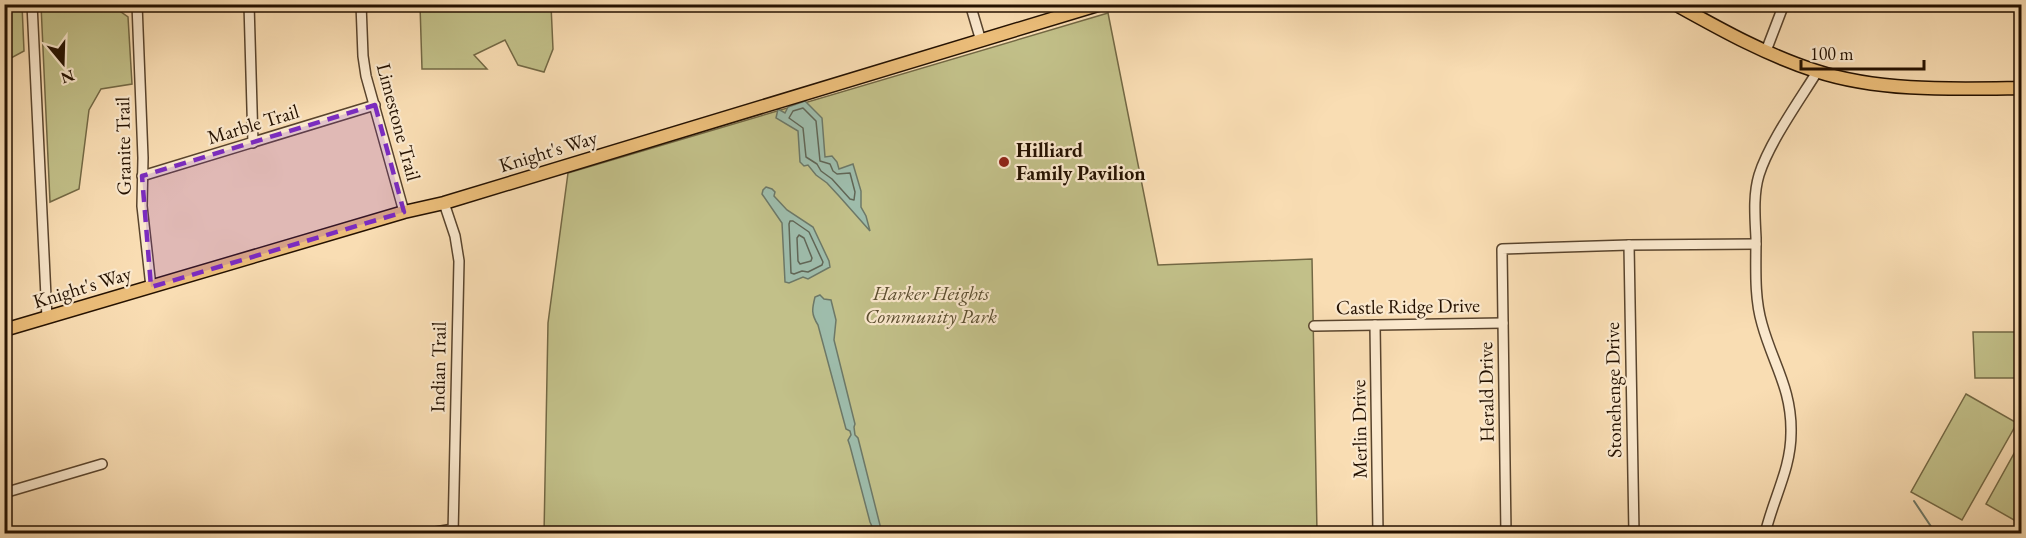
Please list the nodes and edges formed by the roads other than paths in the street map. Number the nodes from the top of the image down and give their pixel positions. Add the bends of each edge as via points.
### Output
1 (32, 4) edge
2 (137, 4) edge
3 (249, 4) edge
4 (362, 4) edge
5 (970, 4) edge
6 (1101, 4) edge
7 (1675, 4) edge
8 (1784, 4) edge
9 (981, 40) junction
10 (1767, 51) junction
11 (1817, 72) junction
12 (2022, 88) edge
13 (375, 105) junction
14 (253, 143) junction
15 (142, 176) junction
16 (444, 202) junction
17 (404, 212) junction
18 (1756, 244) junction
19 (1629, 245) junction
20 (151, 287) junction
21 (47, 318) junction
22 (1503, 323) junction
23 (1375, 325) junction
24 (1314, 326) dead end
25 (4, 330) edge
26 (102, 464) dead end
27 (4, 493) edge
28 (453, 531) edge
29 (424, 534) edge
30 (1378, 534) edge
31 (1506, 534) edge
32 (1634, 534) edge
33 (1765, 534) edge

1 - 21 street
2 - 15 street, Granite Trail
3 - 14 street
4 - 13 street, Limestone Trail via 363,56
5 - 9 street
6 - 9 main road, Knight's Way
7 - 10 main road
8 - 10 street
9 - 16 main road, Knight's Way
10 - 11 main road
11 - 12 main road via 1919,88
11 - 18 street via 1759,175 1755,194
13 - 14 street, Marble Trail
13 - 17 street, Limestone Trail
14 - 15 street, Marble Trail
15 - 20 street, Granite Trail
16 - 17 main road, Knight's Way
16 - 28 street, Indian Trail via 459,261
17 - 20 main road, Knight's Way
18 - 19 street
18 - 33 street via 1756,298 1788,393 1791,434 1786,469
19 - 22 street, Herald Drive via 1502,249
19 - 32 street, Stonehenge Drive
20 - 21 main road, Knight's Way
21 - 25 main road, Knight's Way
22 - 23 street, Castle Ridge Drive
22 - 31 street, Herald Drive
23 - 24 street, Castle Ridge Drive
23 - 30 street, Merlin Drive
26 - 27 street
28 - 29 street

